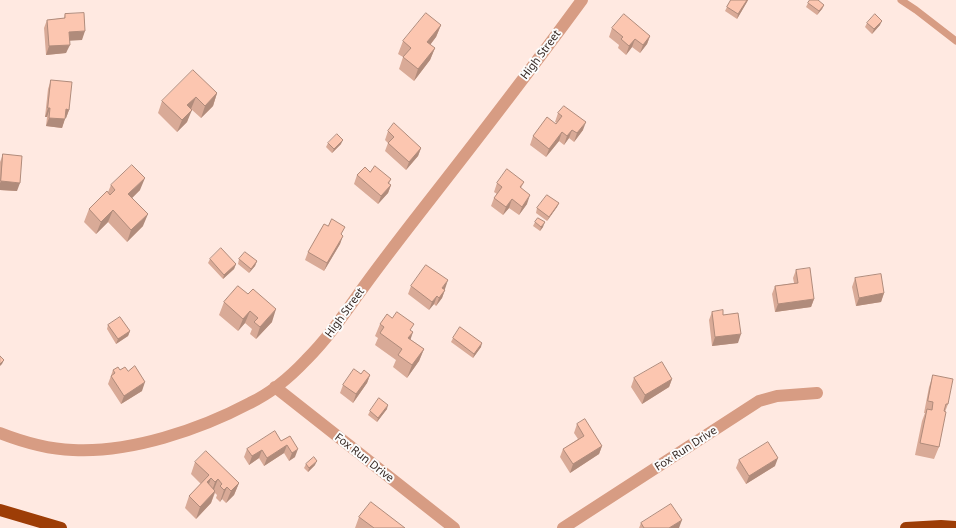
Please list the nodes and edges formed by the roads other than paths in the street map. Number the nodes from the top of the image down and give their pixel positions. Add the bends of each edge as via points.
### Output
1 (582, 0) edge
2 (901, 0) edge
3 (956, 41) edge
4 (275, 388) junction
5 (817, 393) dead end
6 (0, 433) edge
7 (0, 510) edge
8 (0, 515) edge
9 (956, 526) edge
10 (32, 528) edge
11 (61, 528) edge
12 (454, 528) edge
13 (563, 528) edge
14 (906, 528) edge

1 - 4 street, High Street via 327,337
2 - 3 lane
4 - 6 street, High Street via 205,424 163,438 118,448 57,449 31,444
4 - 12 street, Fox Run Drive
5 - 13 street, Fox Run Drive via 777,396 759,401
7 - 11 highway
8 - 10 highway
9 - 14 highway

